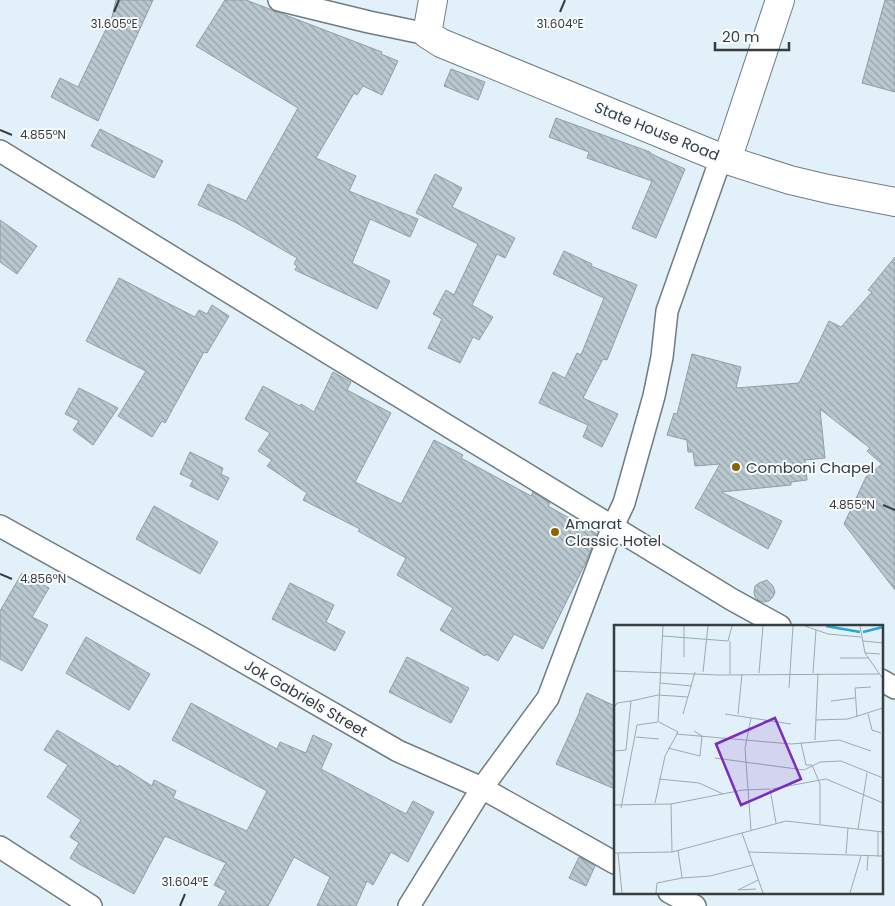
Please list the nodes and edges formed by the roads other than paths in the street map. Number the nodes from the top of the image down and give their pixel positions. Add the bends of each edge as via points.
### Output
1 (280, 0) edge
2 (433, 0) edge
3 (780, 0) edge
4 (427, 34) junction
5 (0, 151) edge
6 (724, 159) junction
7 (895, 202) edge
8 (0, 526) edge
9 (613, 526) junction
10 (778, 625) edge
11 (882, 681) edge
12 (895, 688) edge
13 (482, 788) junction
14 (0, 847) edge
15 (614, 862) edge
16 (673, 894) edge
17 (91, 906) edge
18 (409, 906) edge
19 (696, 906) edge

1 - 4 street, State House Road
2 - 4 main road
3 - 6 main road
4 - 6 main road, State House Road via 441,43
5 - 9 street
6 - 7 main road, State House Road via 790,180
6 - 9 street via 667,311 654,396 624,503
8 - 13 street, Jok Gabriels Street via 398,752
9 - 10 street
9 - 13 street via 548,698
11 - 12 street
13 - 15 street, Jok Gabriels Street
13 - 18 street
14 - 17 street
16 - 19 street

